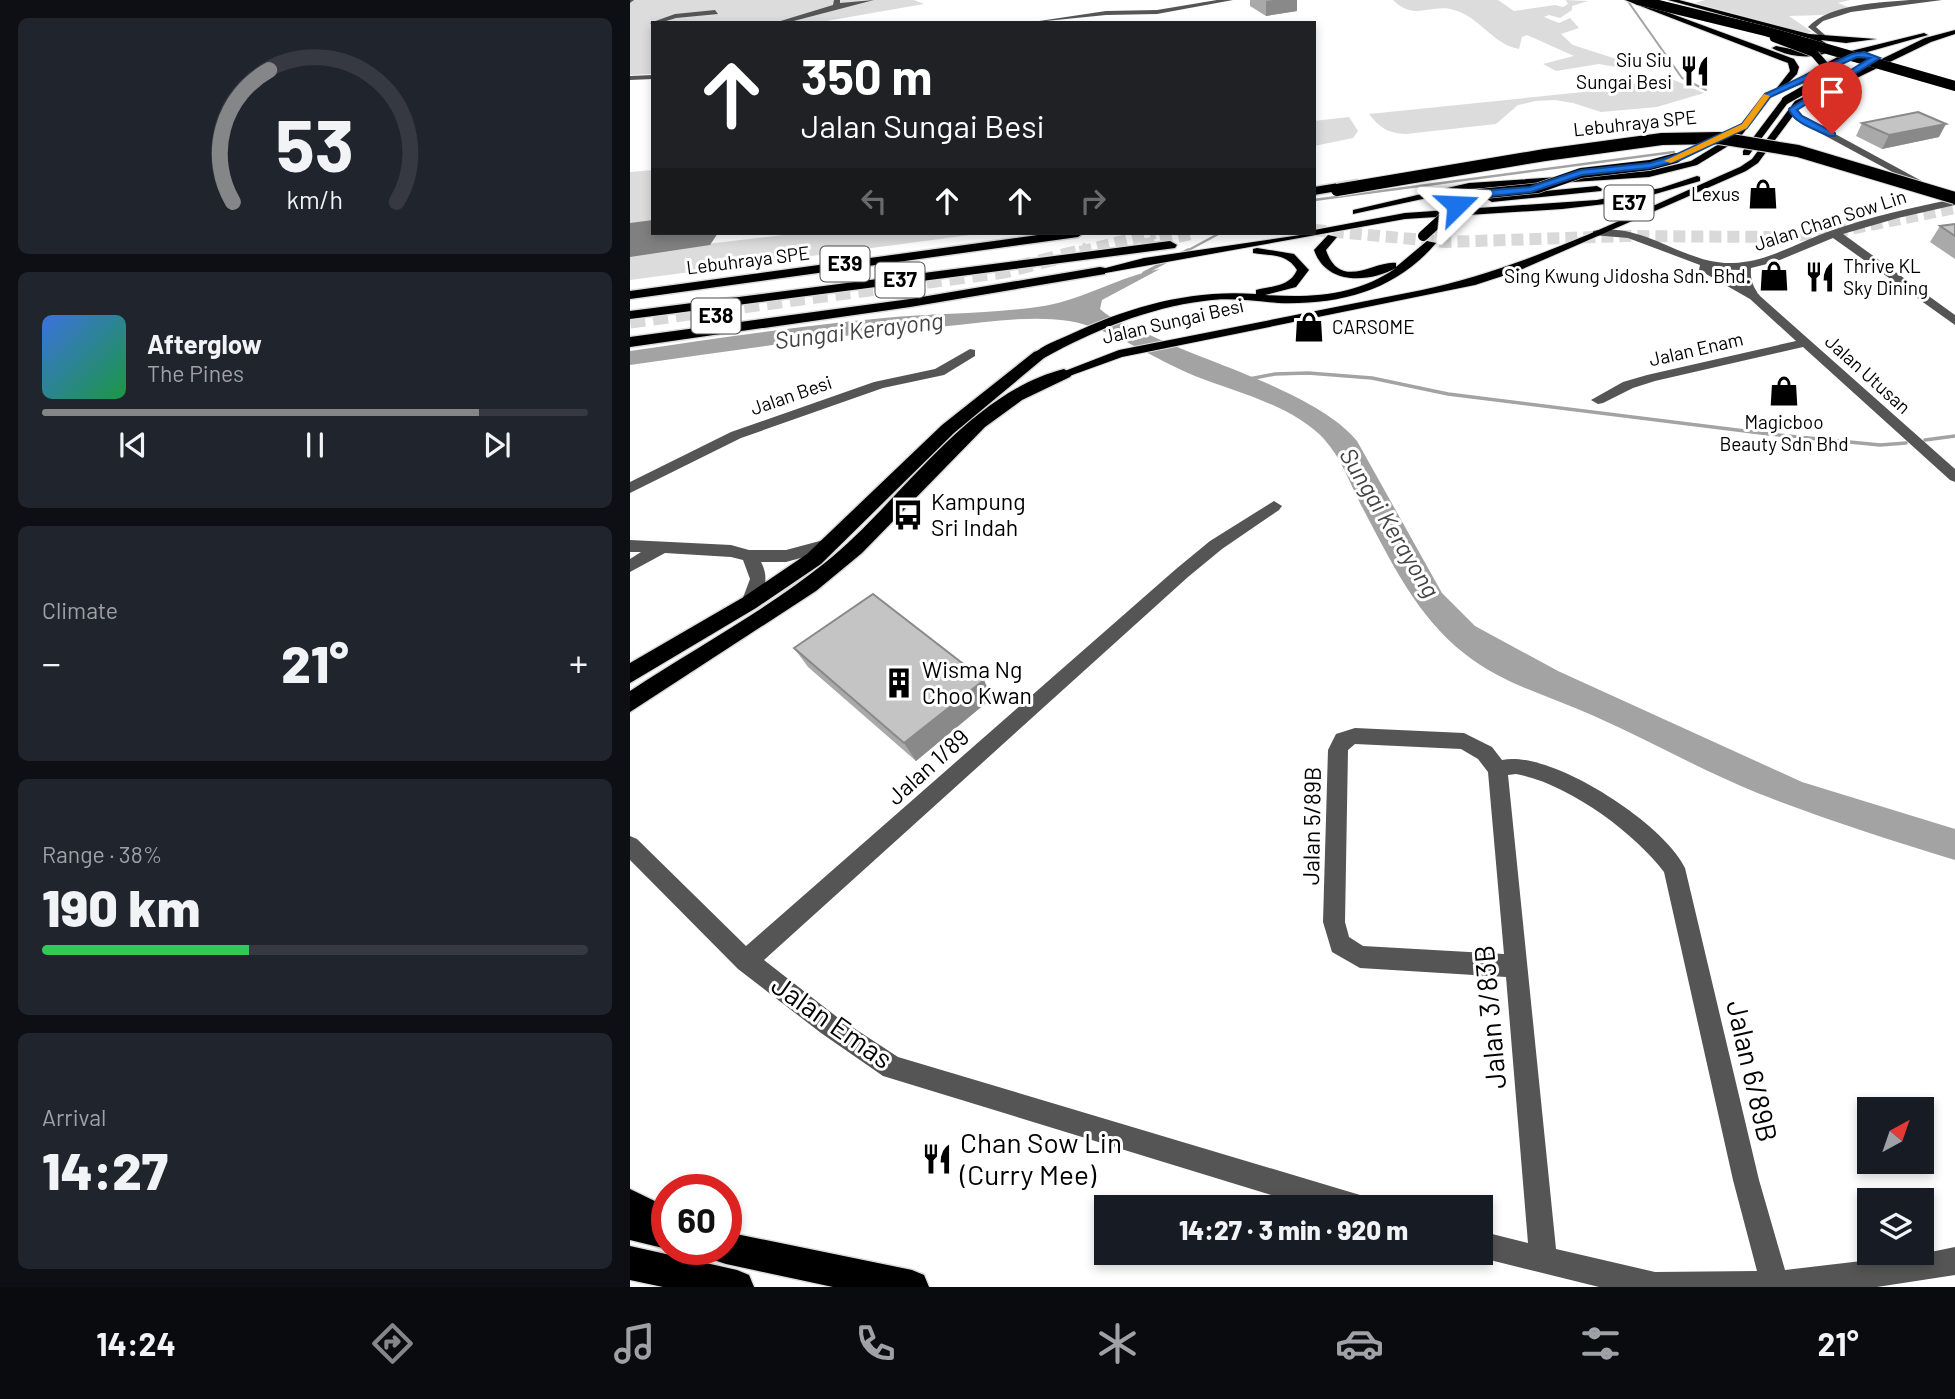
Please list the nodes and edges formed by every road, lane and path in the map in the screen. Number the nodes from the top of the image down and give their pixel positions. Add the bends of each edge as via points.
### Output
1 (720, 0) edge
2 (870, 0) edge
3 (1230, 0) edge
4 (1671, 0) edge
5 (1939, 0) edge
6 (1641, 1) edge
7 (1921, 1) edge
8 (837, 3) edge
9 (715, 12) junction
10 (1665, 14) junction
11 (659, 21) edge
12 (713, 21) edge
13 (783, 21) edge
14 (1044, 21) edge
15 (1955, 29) edge
16 (1805, 35) junction
17 (1821, 35) junction
18 (1903, 39) junction
19 (1831, 40) junction
20 (1918, 45) junction
21 (1891, 57) junction
22 (1830, 66) junction
23 (1862, 71) junction
24 (651, 77) edge
25 (630, 78) edge
26 (1955, 84) edge
27 (1829, 86) junction
28 (1768, 95) junction
29 (1789, 104) junction
30 (1745, 126) junction
31 (1694, 163) junction
32 (1709, 186) junction
33 (1316, 192) edge
34 (1497, 196) junction
35 (1955, 200) edge
36 (1638, 216) junction
37 (1316, 222) edge
38 (1316, 233) edge
39 (1597, 233) junction
40 (1834, 233) junction
41 (1046, 235) edge
42 (1063, 235) tunnel mouth
43 (1244, 235) edge
44 (1306, 235) edge
45 (1332, 237) junction
46 (1638, 237) junction
47 (1427, 239) junction
48 (1170, 245) joint
49 (1257, 251) junction
50 (1211, 253) junction
51 (1688, 259) junction
52 (1746, 266) junction
53 (1100, 271) junction
54 (630, 293) edge
55 (1243, 295) junction
56 (1756, 299) junction
57 (803, 304) dead end
58 (630, 315) edge
59 (1955, 321) edge
60 (630, 327) edge
61 (630, 342) edge
62 (1805, 343) junction
63 (970, 353) dead end
64 (1039, 355) joint
65 (1017, 371) junction
66 (1064, 374) joint
67 (1042, 384) junction
68 (1598, 400) dead end
69 (1955, 477) edge
70 (630, 488) edge
71 (1273, 506) dead end
72 (831, 544) junction
73 (630, 546) edge
74 (664, 546) junction
75 (749, 556) junction
76 (630, 566) edge
77 (749, 603) junction
78 (630, 674) edge
79 (630, 703) edge
80 (1498, 769) junction
81 (630, 846) edge
82 (747, 961) junction
83 (1515, 966) junction
84 (1317, 1195) edge
85 (630, 1205) edge
86 (651, 1216) edge
87 (630, 1224) edge
88 (651, 1229) edge
89 (1493, 1248) edge
90 (742, 1251) edge
91 (1543, 1259) junction
92 (1955, 1261) edge
93 (630, 1262) edge
94 (1775, 1285) edge
95 (1657, 1286) edge
96 (737, 1287) edge
97 (912, 1287) edge

1 - 9 street
2 - 8 street
3 - 14 street via 1157,12
4 - 16 main road
5 - 7 street
6 - 10 main road
6 - 26 highway, bridge
6 - 26 highway, bridge via 1749,24
6 - 29 main road, bridge via 1814,53 1827,68 1825,77
7 - 17 street via 1842,12 1816,22 1812,27
8 - 13 street
9 - 11 street
9 - 12 street
10 - 16 main road via 1796,52 1818,54 1828,49
10 - 28 main road via 1791,61 1794,72
15 - 18 main road, E37
15 - 19 main road
15 - 20 main road, E37
16 - 17 street
16 - 19 main road
17 - 19 street
18 - 20 main road via 1872,51 1889,55
18 - 22 main road, E37 via 1850,54
20 - 21 main road, E37
21 - 23 main road, E37
21 - 26 street via 1897,65
22 - 27 main road via 1859,54 1877,58
22 - 28 main road, E37
23 - 26 street via 1890,69
23 - 27 main road, E37
24 - 25 street
27 - 29 main road, E37
28 - 30 main road, E37
29 - 32 main road, E37 via 1755,161
29 - 35 street via 1799,118
29 - 38 main road via 1743,156 1669,189 1603,201 1380,219
30 - 31 main road, E37
30 - 34 main road, bridge via 1676,158 1581,173
31 - 34 main road via 1644,182
31 - 37 main road, E37 via 1649,174 1469,186
32 - 36 main road, Jalan Sungai Besi
32 - 45 main road, E37 via 1671,197 1374,227
33 - 35 highway, Lebuhraya SPE, bridge via 1545,155 1696,137 1798,151
34 - 47 main road
34 - 47 main road, bridge via 1469,198 1457,205
35 - 40 street, Jalan Chan Sow Lin
36 - 39 main road, Jalan Sungai Besi
36 - 46 street via 1632,226
39 - 46 street, Jalan Chan Sow Lin
39 - 66 main road, Jalan Sungai Besi via 1471,283 1193,337 1119,354
40 - 52 street, Jalan Chan Sow Lin
40 - 59 street
41 - 54 highway, Lebuhraya SPE / E39
42 - 54 highway, Lebuhraya SPE / E39
43 - 48 main road, E37
44 - 50 main road
45 - 47 main road via 1320,250 1325,264 1367,275 1394,264
45 - 49 main road, E37
46 - 51 street, Jalan Chan Sow Lin
47 - 55 main road via 1401,271 1365,290 1308,300
48 - 58 highway, E37
49 - 50 main road, E37
49 - 55 main road via 1293,258 1301,265 1302,276 1292,285
50 - 53 main road, E37
50 - 53 main road
51 - 52 street, Jalan Chan Sow Lin
51 - 56 street, Jalan Utusan
52 - 56 street, Jalan Utusan via 1746,286
53 - 61 highway, E37
55 - 64 main road, Jalan Sungai Besi via 1204,297 1140,312 1077,335
56 - 62 street, Jalan Utusan
57 - 60 highway, E38
62 - 68 street, Jalan Enam via 1652,378
62 - 69 street, Jalan Utusan
63 - 70 street, Jalan Besi via 939,372 879,385 736,435
64 - 65 highway, Jalan Sungai Besi
65 - 67 highway via 1048,365 1053,372
65 - 72 highway, Jalan Sungai Besi via 948,429
66 - 67 highway, Jalan Sungai Besi
67 - 79 highway, Jalan Sungai Besi via 986,418 825,573
71 - 82 street, Jalan 1/89 via 1182,573
72 - 75 street via 786,556
72 - 77 highway, Jalan Sungai Besi
73 - 74 street
74 - 75 street
74 - 76 street
75 - 77 street via 760,578
77 - 78 highway, Jalan Sungai Besi
80 - 83 street, Jalan 3/83B
80 - 83 street, Jalan 5/89B via 1485,753 1464,741 1355,736 1343,740 1338,750 1334,922 1340,944 1360,957
80 - 94 street, Jalan 6/89B via 1515,765 1535,770 1571,788 1633,827 1658,847 1674,868
81 - 82 street, Jalan Emas
82 - 84 street, Jalan Emas via 829,1025 892,1066
83 - 91 street, Jalan 3/83B
85 - 86 highway
87 - 88 highway
89 - 91 street
90 - 97 highway
91 - 95 street
92 - 94 street
93 - 96 highway
94 - 95 street

